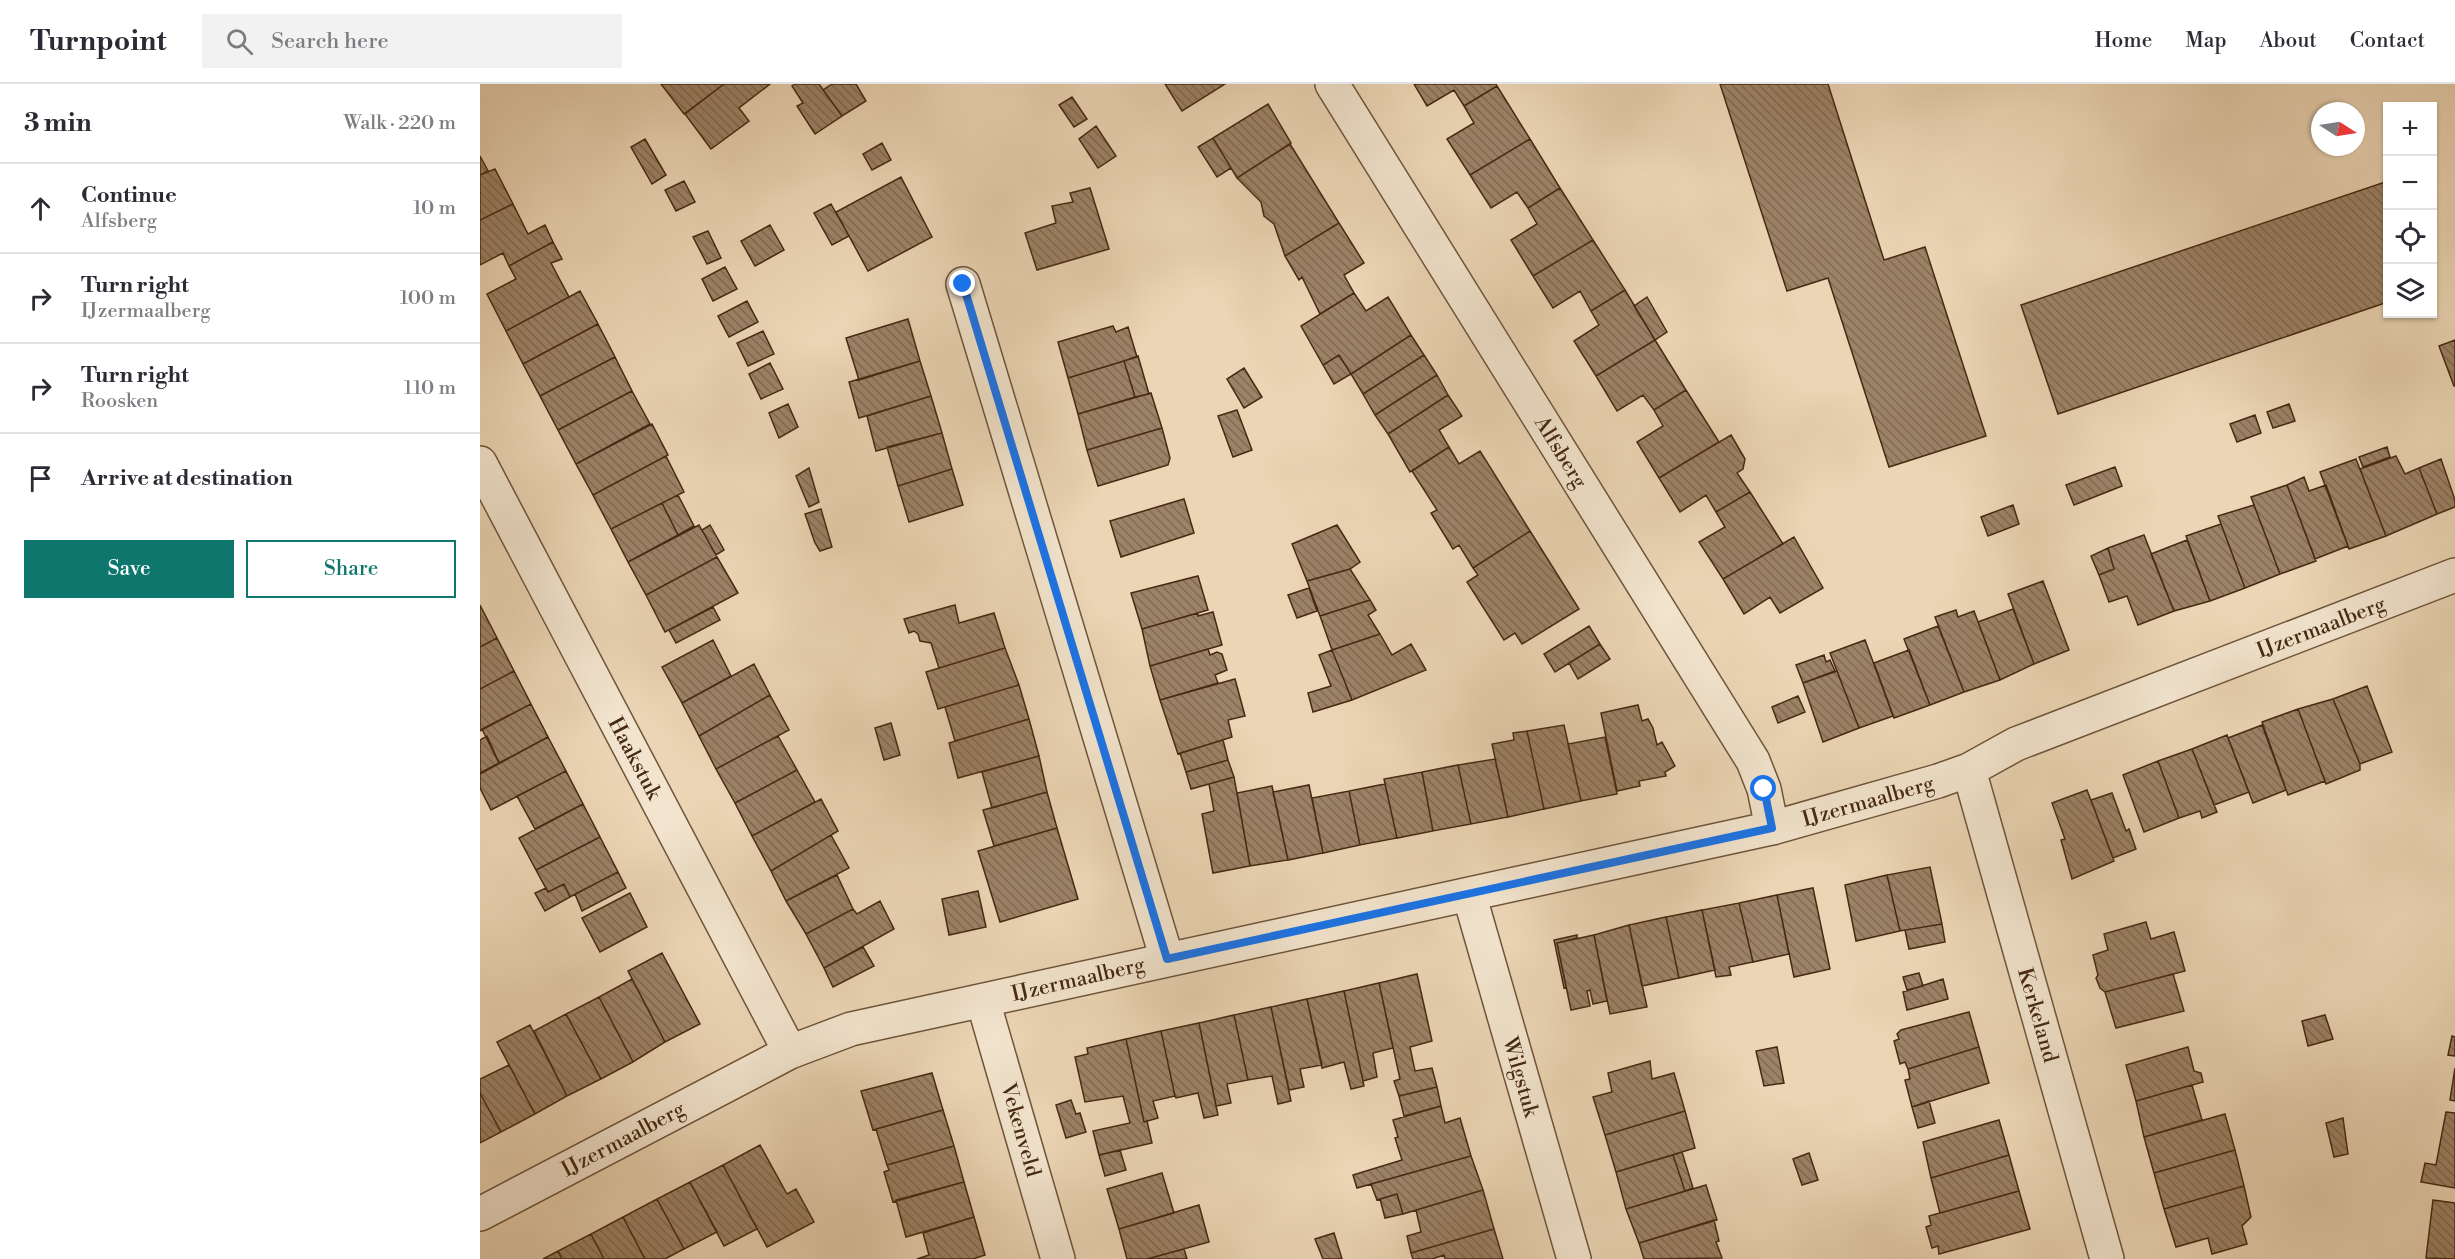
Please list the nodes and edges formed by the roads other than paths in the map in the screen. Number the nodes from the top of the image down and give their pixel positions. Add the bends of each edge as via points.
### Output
1 (1332, 84) edge
2 (963, 284) dead end
3 (480, 463) edge
4 (2455, 575) edge
5 (1969, 770) junction
6 (1772, 828) junction
7 (1469, 894) junction
8 (1167, 959) junction
9 (983, 1001) junction
10 (790, 1052) junction
11 (480, 1214) edge
12 (1058, 1259) edge
13 (1574, 1259) edge
14 (2107, 1259) edge

1 - 6 street, Alfsberg via 1753,761
2 - 8 street
3 - 10 street, Haakstuk
4 - 5 street, IJzermaalberg via 2016,744
5 - 6 street, IJzermaalberg
5 - 14 street, Kerkeland
6 - 7 street, IJzermaalberg
7 - 8 street, IJzermaalberg
7 - 13 street, Wilgstuk
8 - 9 street, IJzermaalberg
9 - 10 street, IJzermaalberg via 850,1029
9 - 12 street, Vekenveld
10 - 11 street, IJzermaalberg

